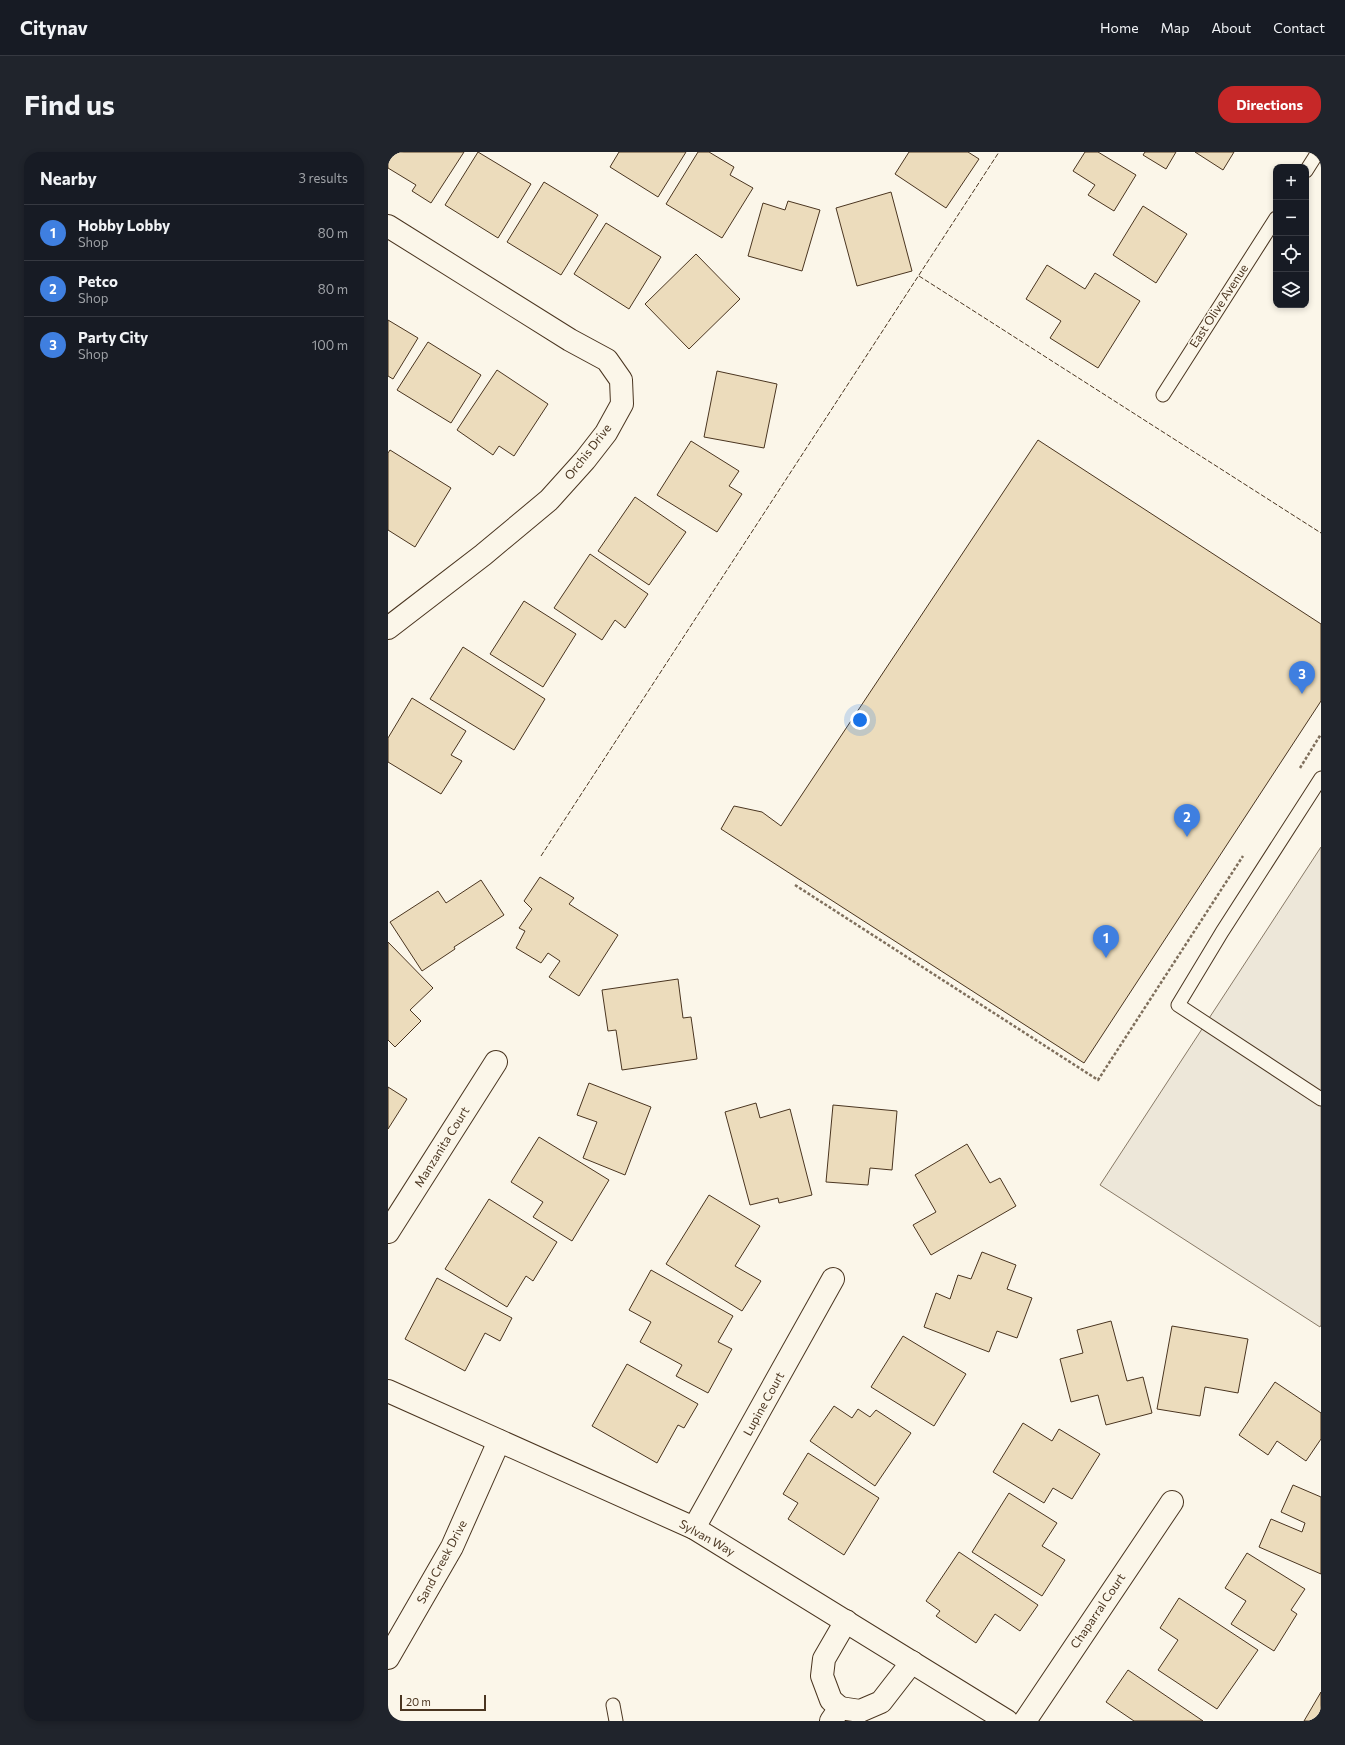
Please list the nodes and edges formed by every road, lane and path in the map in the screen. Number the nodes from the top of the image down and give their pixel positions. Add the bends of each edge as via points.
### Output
1 (1318, 152) edge
2 (1309, 166) edge
3 (1273, 223) edge
4 (388, 226) edge
5 (1162, 395) dead end
6 (388, 628) edge
7 (1321, 734) edge
8 (1295, 774) dead end
9 (1321, 778) edge
10 (1244, 854) dead end
11 (795, 885) dead end
12 (496, 1062) dead end
13 (1321, 1099) edge
14 (388, 1232) edge
15 (833, 1279) dead end
16 (388, 1391) edge
17 (499, 1441) junction
18 (1172, 1502) dead end
19 (694, 1528) junction
20 (846, 1621) junction
21 (388, 1658) edge
22 (912, 1662) junction
23 (613, 1705) dead end
24 (836, 1714) edge
25 (616, 1721) edge
26 (1007, 1721) edge
27 (1025, 1721) edge

1 - 2 lane
3 - 5 lane, East Olive Avenue
4 - 6 street, Orchis Drive via 570,340 607,360 621,380 622,404 594,449 549,500
7 - 8 path
9 - 13 lane via 1178,1005
10 - 11 path via 1098,1080
12 - 14 street, Manzanita Court
15 - 19 street, Lupine Court
16 - 17 street, Sylvan Way
17 - 19 street, Sylvan Way
17 - 21 street, Sand Creek Drive via 452,1547
18 - 27 street, Chaparral Court
19 - 20 street, Sylvan Way
20 - 22 street, Sylvan Way
20 - 24 street via 824,1658 822,1676
22 - 24 street via 881,1702 860,1711
22 - 26 street, Sylvan Way
23 - 25 lane

